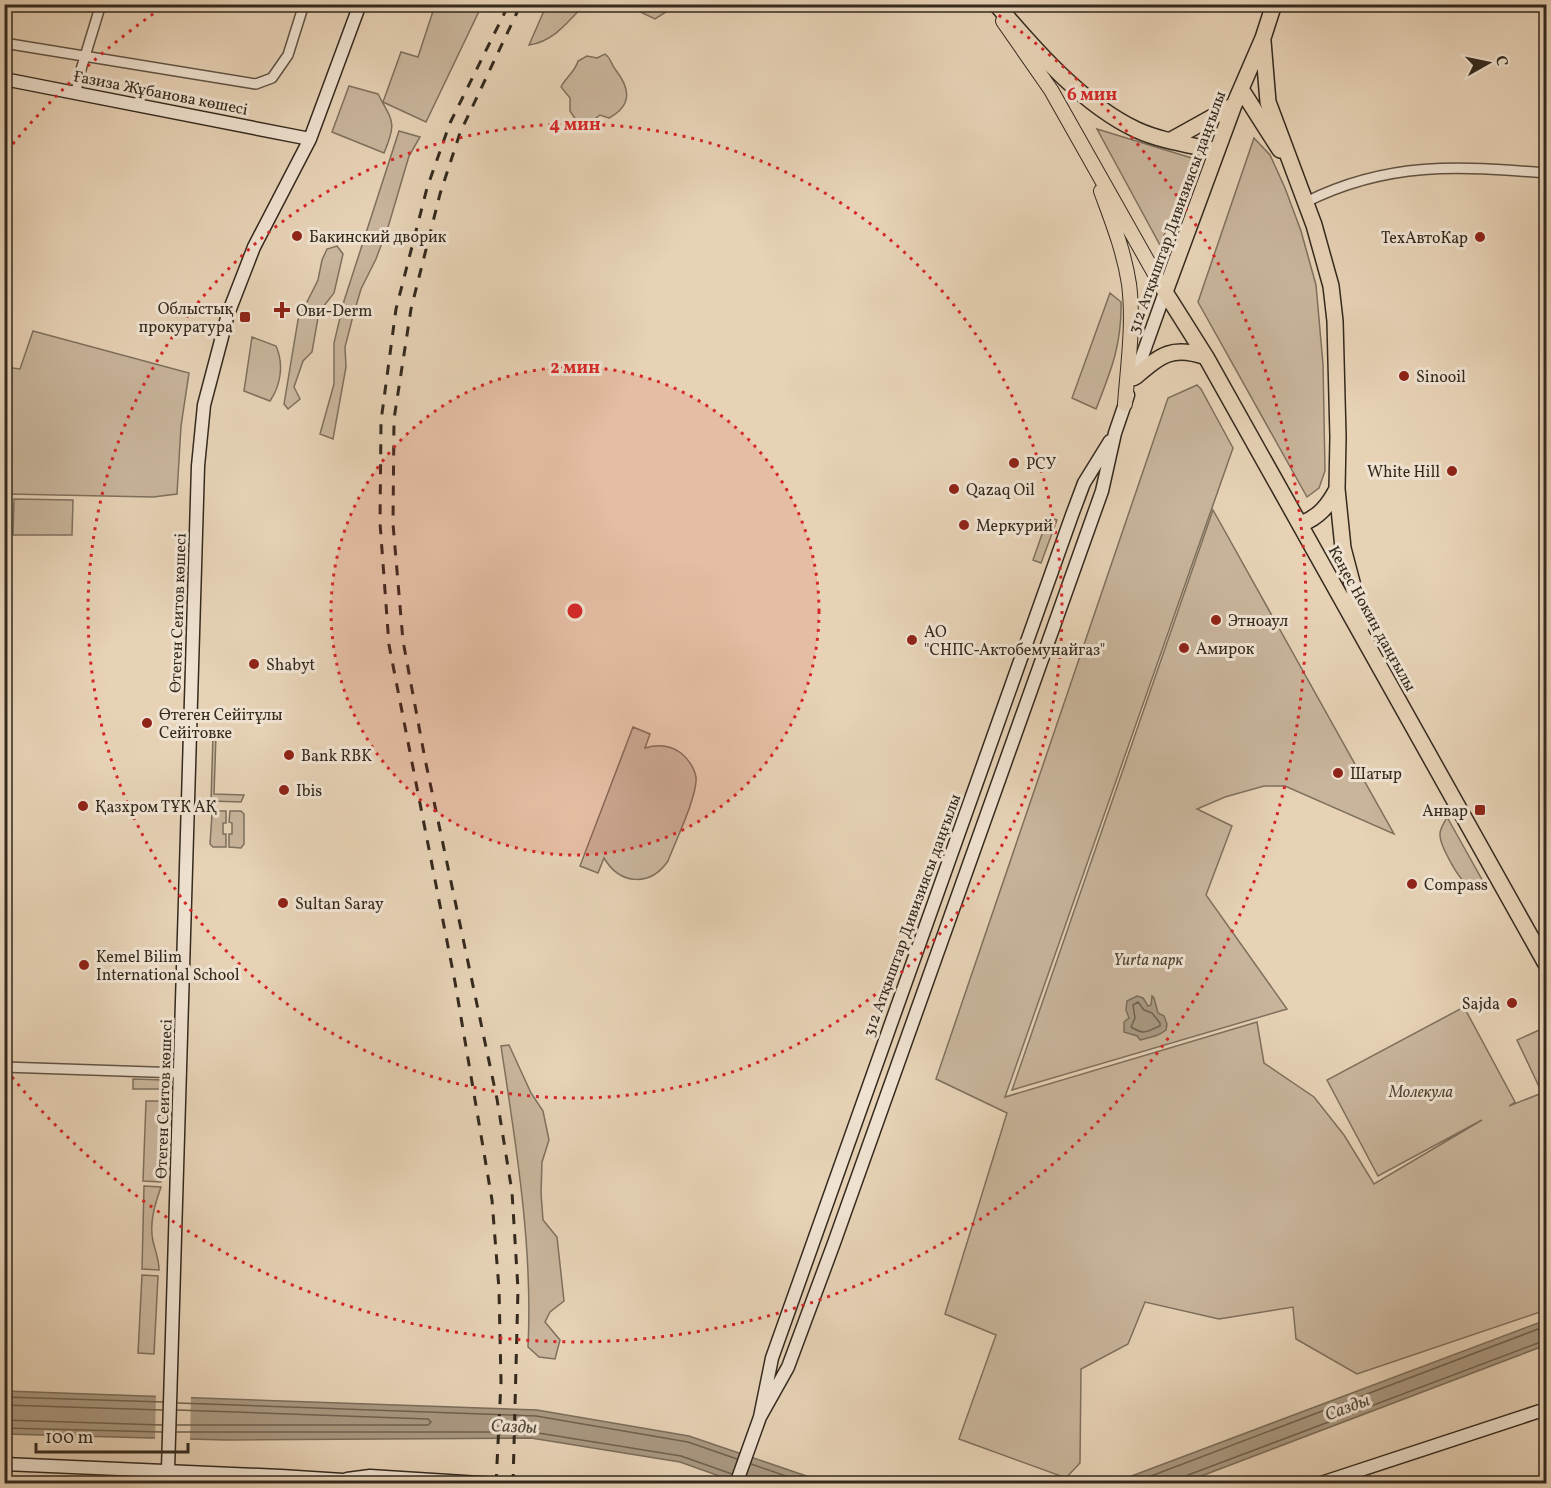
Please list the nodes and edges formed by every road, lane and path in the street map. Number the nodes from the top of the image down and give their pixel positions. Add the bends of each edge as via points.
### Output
1 (101, 4) edge
2 (304, 4) edge
3 (360, 4) edge
4 (994, 4) edge
5 (1274, 4) edge
6 (1263, 38) junction
7 (4, 43) edge
8 (85, 56) junction
9 (4, 79) edge
10 (1241, 89) junction
11 (76, 93) junction
12 (1234, 105) junction
13 (310, 138) junction
14 (1171, 140) junction
15 (1083, 144) junction
16 (1217, 151) junction
17 (1291, 165) junction
18 (1546, 173) edge
19 (1306, 202) junction
20 (1166, 292) junction
21 (1206, 357) junction
22 (1135, 377) junction
23 (1125, 404) junction
24 (1115, 433) junction
25 (1337, 489) junction
26 (1301, 524) junction
27 (1050, 577) junction
28 (1069, 584) junction
29 (1371, 653) junction
30 (1009, 692) junction
31 (1027, 699) junction
32 (1546, 964) edge
33 (4, 1067) edge
34 (181, 1073) junction
35 (846, 1153) junction
36 (864, 1159) junction
37 (1546, 1409) edge
38 (760, 1417) junction
39 (4, 1464) edge
40 (168, 1470) junction
41 (281, 1476) junction
42 (343, 1480) junction
43 (167, 1484) edge
44 (262, 1484) edge
45 (355, 1484) edge
46 (496, 1484) edge
47 (736, 1484) edge
48 (1318, 1484) edge

1 - 8 street
2 - 8 street via 288,55 272,78 256,84
3 - 13 main road, Өтеген Сеитов көшесі
4 - 14 highway via 1070,83 1106,114 1139,131
4 - 15 main road
5 - 6 highway, 312 Атқыштар Дивизиясы даңғылы
6 - 10 highway, 312 Атқыштар Дивизиясы даңғылы
6 - 17 highway via 1268,102
7 - 8 street
8 - 11 street
9 - 11 main road, Ғазиза Жұбанова көшесі
10 - 12 highway, 312 Атқыштар Дивизиясы даңғылы
10 - 17 highway
11 - 13 main road, Ғазиза Жұбанова көшесі
12 - 14 highway
12 - 16 highway, 312 Атқыштар Дивизиясы даңғылы
13 - 34 main road, Өтеген Сеитов көшесі via 254,248 228,314 204,405 198,466
14 - 16 highway
15 - 20 main road
15 - 23 main road via 1121,245 1129,285
16 - 20 highway, 312 Атқыштар Дивизиясы даңғылы
17 - 19 highway
18 - 19 street via 1489,168 1386,173 1333,189
19 - 25 highway via 1328,275 1335,321
20 - 21 highway, Кеңес Нокин даңғылы
20 - 22 main road, 312 Атқыштар Дивизиясы даңғылы
21 - 22 highway via 1180,351 1168,353
21 - 26 highway, Кеңес Нокин даңғылы
22 - 23 main road, 312 Атқыштар Дивизиясы даңғылы
23 - 24 main road, 312 Атқыштар Дивизиясы даңғылы
24 - 27 main road, 312 Атқыштар Дивизиясы даңғылы via 1084,483
24 - 28 main road, 312 Атқыштар Дивизиясы даңғылы via 1102,491
25 - 26 highway via 1322,513
25 - 29 highway via 1343,548
26 - 29 highway, Кеңес Нокин даңғылы
27 - 28 main road
27 - 30 main road, 312 Атқыштар Дивизиясы даңғылы
28 - 31 main road, 312 Атқыштар Дивизиясы даңғылы
29 - 32 highway, Кеңес Нокин даңғылы
30 - 31 main road
30 - 35 main road, 312 Атқыштар Дивизиясы даңғылы
31 - 36 main road, 312 Атқыштар Дивизиясы даңғылы
33 - 34 street
34 - 40 main road, Өтеген Сеитов көшесі
35 - 36 main road
35 - 38 main road, 312 Атқыштар Дивизиясы даңғылы via 772,1358
36 - 38 main road, 312 Атқыштар Дивизиясы даңғылы via 789,1367
37 - 48 main road
38 - 47 main road, 312 Атқыштар Дивизиясы даңғылы
39 - 40 main road
40 - 41 main road
40 - 43 street
41 - 42 main road
41 - 44 main road
42 - 45 main road
42 - 46 main road via 370,1476

